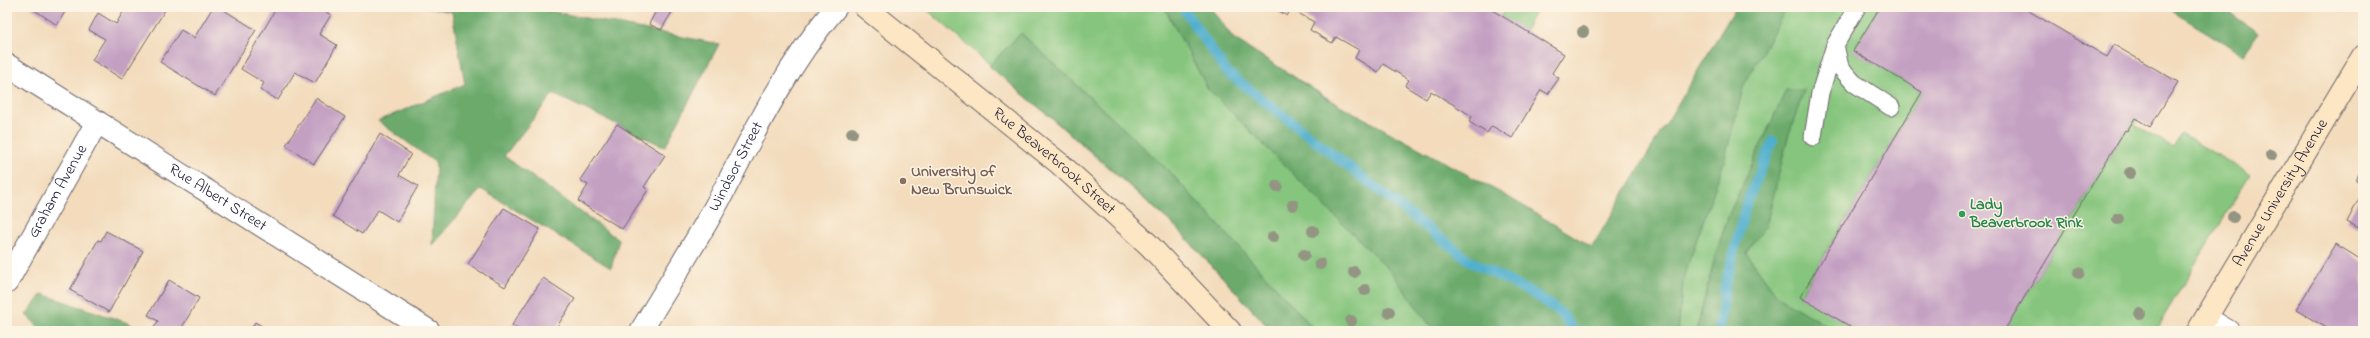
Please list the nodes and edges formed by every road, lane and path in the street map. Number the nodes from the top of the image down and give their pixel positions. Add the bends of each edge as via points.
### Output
1 (836, 7) edge
2 (865, 7) edge
3 (1857, 7) edge
4 (1835, 45) junction
5 (2363, 56) edge
6 (7, 65) edge
7 (1891, 107) dead end
8 (97, 122) junction
9 (1813, 137) dead end
10 (7, 282) edge
11 (2202, 325) edge
12 (429, 331) edge
13 (641, 331) edge
14 (1230, 331) edge
15 (2228, 331) edge

1 - 13 street, Windsor Street via 803,50
2 - 14 street, Rue Beaverbrook Street via 1060,164 1148,244
3 - 4 lane
4 - 7 lane via 1840,67 1854,83
4 - 9 lane via 1820,93
5 - 11 street, Avenue University Avenue
6 - 8 street, Rue Albert Street
8 - 10 street, Graham Avenue
8 - 12 street, Rue Albert Street
11 - 15 street

